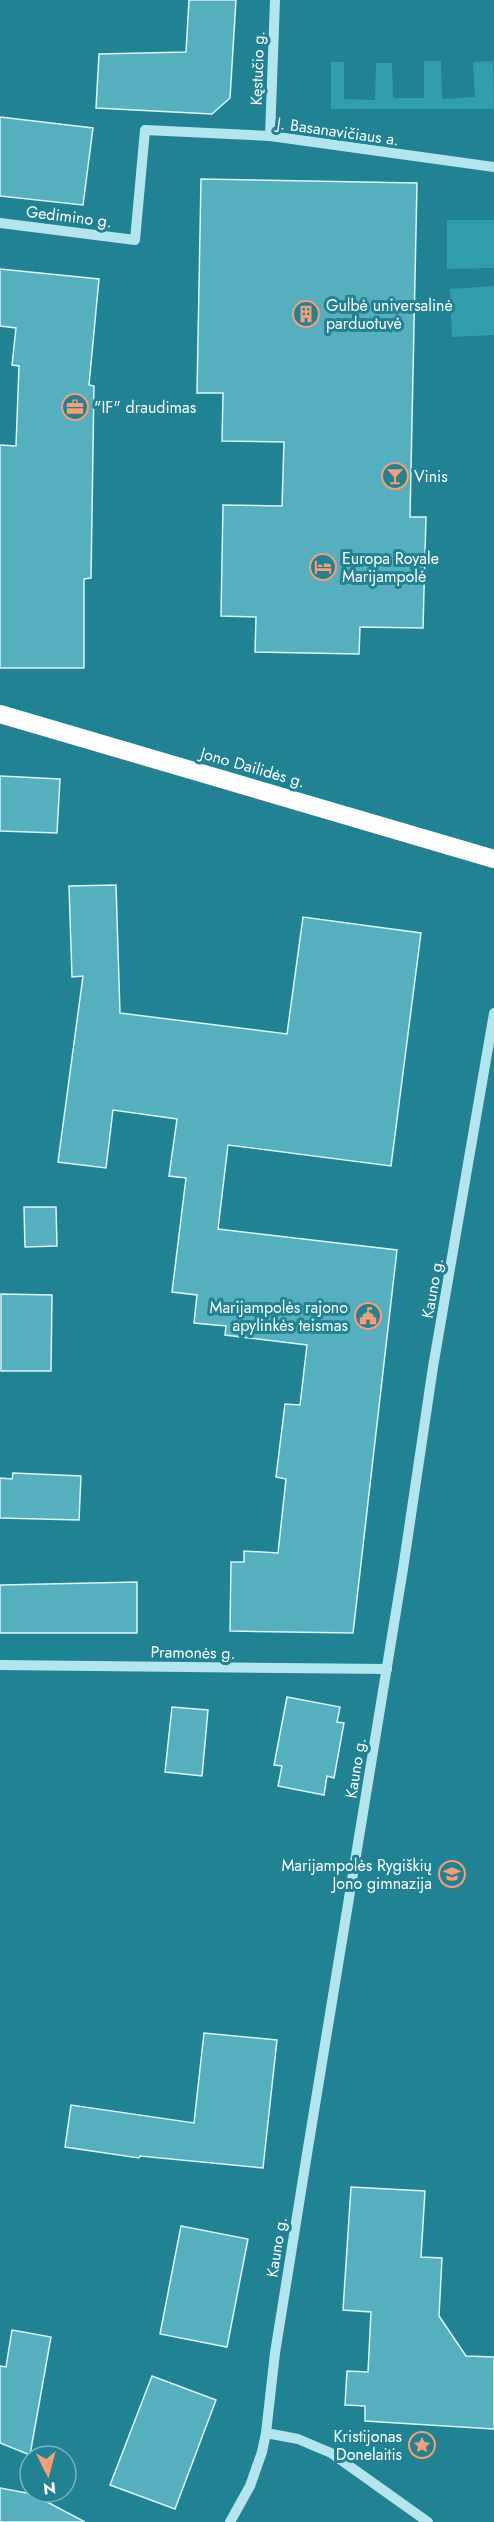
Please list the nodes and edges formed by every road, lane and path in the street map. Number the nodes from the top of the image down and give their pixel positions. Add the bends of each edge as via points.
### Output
1 (275, 0) edge
2 (270, 136) junction
3 (494, 167) edge
4 (0, 223) edge
5 (135, 240) joint
6 (0, 714) edge
7 (494, 859) edge
8 (494, 1013) edge
9 (0, 1665) edge
10 (387, 1669) junction
11 (266, 2433) junction
12 (230, 2522) edge
13 (428, 2522) edge

1 - 2 street, Kęstučio g.
2 - 3 street, J. Basanavičiaus a.
2 - 5 street, J. Basanavičiaus a. via 145,130
4 - 5 street, Gedimino g.
6 - 7 highway, Jono Dailidės g.
8 - 10 street, Kauno g. via 433,1367
9 - 10 street, Pramonės g.
10 - 11 street, Kauno g. via 275,2353
11 - 12 street, Kauno g. via 250,2486
11 - 13 street via 298,2439 331,2453

